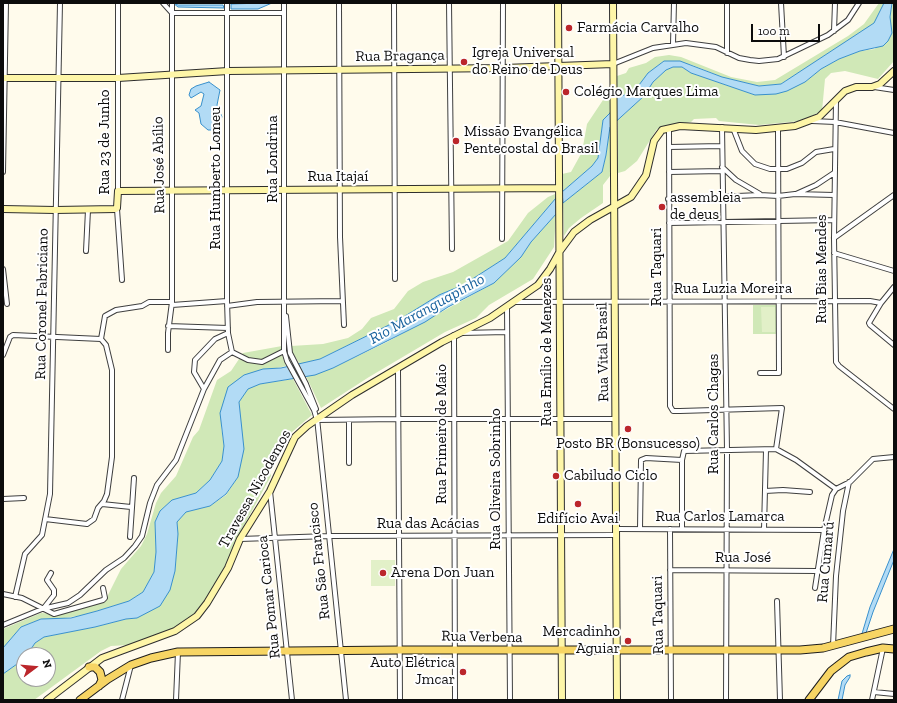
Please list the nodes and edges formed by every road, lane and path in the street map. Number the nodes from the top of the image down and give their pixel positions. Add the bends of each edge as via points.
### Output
1 (6, 3) edge
2 (60, 3) edge
3 (118, 3) edge
4 (163, 3) edge
5 (172, 3) edge
6 (227, 3) edge
7 (284, 3) edge
8 (339, 3) edge
9 (394, 3) edge
10 (449, 3) edge
11 (503, 3) edge
12 (558, 3) edge
13 (613, 3) edge
14 (674, 3) edge
15 (726, 3) edge
16 (781, 3) edge
17 (835, 3) edge
18 (859, 3) edge
19 (172, 13) junction
20 (227, 13) junction
21 (284, 13) junction
22 (834, 31) junction
23 (673, 44) junction
24 (727, 53) junction
25 (784, 57) junction
26 (613, 64) junction
27 (558, 67) junction
28 (449, 68) junction
29 (504, 68) junction
30 (339, 69) junction
31 (394, 69) junction
32 (284, 70) junction
33 (228, 71) junction
34 (894, 71) edge
35 (170, 74) junction
36 (4, 78) edge
37 (118, 78) junction
38 (59, 79) junction
39 (872, 87) junction
40 (894, 90) edge
41 (836, 100) junction
42 (812, 121) junction
43 (835, 122) junction
44 (722, 127) junction
45 (733, 127) junction
46 (669, 128) junction
47 (778, 128) junction
48 (894, 133) edge
49 (722, 146) junction
50 (669, 147) junction
51 (834, 149) junction
52 (722, 169) junction
53 (778, 170) junction
54 (3, 172) edge
55 (669, 172) junction
56 (834, 173) junction
57 (503, 188) junction
58 (451, 189) junction
59 (172, 190) junction
60 (228, 190) junction
61 (285, 190) junction
62 (340, 190) junction
63 (395, 190) junction
64 (559, 190) junction
65 (118, 191) junction
66 (795, 194) junction
67 (760, 195) junction
68 (834, 195) junction
69 (894, 195) edge
70 (778, 196) junction
71 (722, 197) junction
72 (668, 198) junction
73 (614, 207) junction
74 (3, 209) edge
75 (117, 209) junction
76 (55, 210) junction
77 (88, 210) junction
78 (834, 220) junction
79 (778, 222) junction
80 (669, 223) junction
81 (723, 223) junction
82 (834, 238) junction
83 (502, 239) dead end
84 (452, 249) dead end
85 (86, 251) dead end
86 (560, 251) junction
87 (834, 253) junction
88 (3, 269) edge
89 (894, 271) edge
90 (395, 279) dead end
91 (122, 280) dead end
92 (894, 287) edge
93 (227, 301) junction
94 (342, 301) junction
95 (724, 301) junction
96 (779, 301) junction
97 (834, 301) junction
98 (285, 302) junction
99 (514, 302) junction
100 (560, 302) junction
101 (615, 302) junction
102 (669, 302) junction
103 (172, 303) junction
104 (881, 303) junction
105 (7, 304) dead end
106 (227, 306) junction
107 (506, 307) junction
108 (285, 315) junction
109 (344, 325) dead end
110 (168, 326) junction
111 (228, 328) junction
112 (507, 332) junction
113 (228, 333) junction
114 (457, 334) junction
115 (54, 338) junction
116 (101, 339) junction
117 (894, 345) edge
118 (168, 350) dead end
119 (284, 351) junction
120 (232, 352) junction
121 (3, 355) edge
122 (398, 369) junction
123 (760, 373) dead end
124 (204, 389) junction
125 (894, 409) edge
126 (726, 410) junction
127 (399, 418) junction
128 (453, 418) junction
129 (508, 419) junction
130 (561, 419) junction
131 (616, 419) junction
132 (317, 420) junction
133 (349, 420) junction
134 (776, 449) junction
135 (727, 450) junction
136 (766, 450) junction
137 (894, 457) edge
138 (682, 460) junction
139 (349, 464) dead end
140 (134, 478) dead end
141 (850, 482) junction
142 (836, 490) junction
143 (270, 491) junction
144 (765, 491) junction
145 (810, 492) dead end
146 (24, 498) dead end
147 (3, 499) edge
148 (102, 504) junction
149 (131, 507) junction
150 (45, 518) junction
151 (640, 529) junction
152 (670, 529) junction
153 (682, 529) junction
154 (764, 529) junction
155 (726, 530) junction
156 (824, 530) junction
157 (616, 532) junction
158 (560, 535) junction
159 (130, 536) dead end
160 (329, 536) junction
161 (454, 536) junction
162 (508, 536) junction
163 (275, 537) junction
164 (399, 537) junction
165 (240, 539) junction
166 (670, 570) junction
167 (725, 570) junction
168 (817, 571) junction
169 (51, 573) dead end
170 (103, 588) dead end
171 (815, 588) dead end
172 (3, 594) edge
173 (15, 597) junction
174 (777, 601) dead end
175 (42, 609) junction
176 (3, 625) edge
177 (894, 629) edge
178 (833, 646) junction
179 (883, 648) junction
180 (894, 649) edge
181 (399, 650) junction
182 (454, 650) junction
183 (562, 650) junction
184 (671, 650) junction
185 (726, 650) junction
186 (780, 650) junction
187 (340, 651) junction
188 (510, 651) junction
189 (616, 651) junction
190 (178, 652) junction
191 (287, 652) junction
192 (131, 665) junction
193 (89, 667) junction
194 (99, 686) junction
195 (874, 692) junction
196 (894, 694) edge
197 (47, 700) edge
198 (80, 700) edge
199 (122, 700) edge
200 (176, 700) edge
201 (292, 700) edge
202 (346, 700) edge
203 (400, 700) edge
204 (455, 700) edge
205 (510, 700) edge
206 (562, 700) edge
207 (616, 700) edge
208 (671, 700) edge
209 (726, 700) edge
210 (780, 700) edge
211 (809, 700) edge
212 (872, 700) edge

1 - 36 street
2 - 38 street, Rua Coronel Fabriciano
3 - 37 street, Rua 23 de Junho
4 - 19 street
5 - 19 street, Rua José Abílio
6 - 20 street, Rua Humberto Lomeu
7 - 21 street, Rua Londrina
8 - 30 street
9 - 31 street
10 - 28 street
11 - 29 street
12 - 27 street, Rua Emílio de Menezes
13 - 26 street, Rua Vital Brasil
14 - 23 street
15 - 24 street
16 - 25 street
17 - 22 street
18 - 22 street, Rua Bragança via 848,20
19 - 20 street
19 - 35 street, Rua José Abílio
20 - 21 street
20 - 33 street, Rua Humberto Lomeu
21 - 32 street, Rua Londrina
22 - 25 street, Rua Bragança
23 - 24 street, Rua Bragança via 706,45
23 - 26 street, Rua Bragança via 642,52
24 - 25 street, Rua Bragança via 759,61
26 - 27 street, Rua Bragança
26 - 73 street, Rua Vital Brasil
27 - 29 street, Rua Bragança
27 - 64 street, Rua Emílio de Menezes
28 - 29 street, Rua Bragança
28 - 31 street, Rua Bragança
28 - 58 street
29 - 57 street
30 - 31 street, Rua Bragança
30 - 32 street, Rua Bragança
30 - 62 street
31 - 63 street
32 - 33 street, Rua Bragança
32 - 61 street, Rua Londrina
33 - 35 street, Rua Bragança
33 - 60 street, Rua Humberto Lomeu
34 - 39 street via 885,81
35 - 37 street, Rua Bragança
35 - 59 street, Rua José Abílio
36 - 38 street, Rua Bragança
36 - 54 street
37 - 38 street, Rua Bragança
37 - 65 street, Rua 23 de Junho
38 - 76 street, Rua Coronel Fabriciano
39 - 40 street
39 - 41 street via 856,87 845,91
41 - 42 street via 826,112
41 - 43 street, Rua Bias Mendes
42 - 43 street
42 - 47 street
43 - 48 street
43 - 51 street, Rua Bias Mendes
44 - 45 street
44 - 46 street
44 - 49 street, Rua Carlos Chagas
45 - 47 street via 756,130
45 - 53 street via 738,143 748,158 763,167
46 - 50 street, Rua Taquari
46 - 73 street, Travessa Nicodemos via 662,130 654,141 646,175 639,187 631,197
47 - 53 street
49 - 50 street
49 - 52 street, Rua Carlos Chagas
50 - 55 street, Rua Taquari
51 - 53 street via 821,150 802,164 787,170
51 - 56 street, Rua Bias Mendes
52 - 55 street
52 - 67 street
52 - 71 street, Rua Carlos Chagas
53 - 70 street
55 - 72 street, Rua Taquari
56 - 66 street via 816,185
56 - 68 street, Rua Bias Mendes
57 - 58 street, Rua Itajaí
57 - 64 street, Rua Itajaí
57 - 83 street
58 - 63 street, Rua Itajaí
58 - 84 street
59 - 60 street, Rua Itajaí
59 - 65 street, Rua Itajaí
59 - 103 street, Rua José Abílio
60 - 61 street, Rua Itajaí
60 - 93 street, Rua Humberto Lomeu
61 - 62 street, Rua Itajaí
61 - 98 street, Rua Londrina
62 - 63 street, Rua Itajaí
62 - 94 street
63 - 90 street
64 - 86 street, Rua Emílio de Menezes
65 - 75 street, Rua 23 de Junho
66 - 68 street
66 - 70 street
67 - 70 street
67 - 71 street
68 - 78 street, Rua Bias Mendes
69 - 82 street
70 - 79 street
71 - 72 street
71 - 81 street, Rua Carlos Chagas
72 - 80 street, Rua Taquari
73 - 86 street, Travessa Nicodemos via 582,225
73 - 101 street, Rua Vital Brasil
74 - 76 street
75 - 77 street
75 - 91 street, Rua 23 de Junho
76 - 77 street
76 - 115 street, Rua Coronel Fabriciano
77 - 85 street
78 - 79 street
78 - 82 street, Rua Bias Mendes
79 - 81 street
79 - 96 street
80 - 81 street
80 - 102 street, Rua Taquari
81 - 95 street, Rua Carlos Chagas
82 - 87 street, Rua Bias Mendes
86 - 99 street, Travessa Nicodemos via 541,281
86 - 100 street, Rua Emílio de Menezes
87 - 89 street
87 - 97 street, Rua Bias Mendes
88 - 105 street
92 - 104 street
93 - 103 street
93 - 106 street, Rua Humberto Lomeu
94 - 98 street
94 - 109 street
95 - 96 street, Rua Luzia Moreira
95 - 102 street, Rua Luzia Moreira
95 - 126 street, Rua Carlos Chagas
96 - 97 street, Rua Luzia Moreira
96 - 123 street via 779,373
97 - 104 street, Rua Luzia Moreira
97 - 125 street, Rua Bias Mendes via 836,362
98 - 106 street
98 - 108 street, Rua Londrina
99 - 100 street, Rua Luzia Moreira
99 - 107 street, Travessa Nicodemos
100 - 101 street, Rua Luzia Moreira
100 - 130 street, Rua Emílio de Menezes
101 - 102 street, Rua Luzia Moreira
101 - 131 street, Rua Vital Brasil
102 - 126 street, Rua Taquari via 670,406 673,410
103 - 110 street, Rua José Abílio
103 - 116 street via 149,302 142,306 107,313 103,319
104 - 117 street via 869,323
106 - 111 street, Rua Humberto Lomeu
107 - 112 street, Rua Oliveira Sobrinho
107 - 114 street, Travessa Nicodemos
108 - 119 street
108 - 132 street via 289,347 317,411
110 - 111 street
110 - 118 street, Rua José Abílio
111 - 113 street, Rua Humberto Lomeu
112 - 114 street
112 - 129 street, Rua Oliveira Sobrinho
113 - 120 street, Rua Humberto Lomeu
113 - 124 street via 215,339 194,360 194,372
114 - 122 street, Travessa Nicodemos
114 - 128 street, Rua Primeiro de Maio
115 - 116 street
115 - 121 street via 13,335
115 - 150 street, Rua Coronel Fabriciano via 52,468
116 - 148 street via 106,345 112,370 112,457 107,494
119 - 120 street via 262,362 248,360
119 - 132 street via 287,362
120 - 124 street via 216,366
122 - 127 street
122 - 132 street, Travessa Nicodemos via 352,395
124 - 175 street via 176,460 155,490 142,536 135,546 80,595 68,603
126 - 134 street via 782,408
126 - 135 street, Rua Carlos Chagas
127 - 128 street
127 - 133 street
127 - 164 street
128 - 129 street
128 - 161 street, Rua Primeiro de Maio
129 - 130 street
129 - 162 street, Rua Oliveira Sobrinho
130 - 131 street
130 - 158 street, Rua Emílio de Menezes
131 - 157 street, Rua Vital Brasil
132 - 133 street
132 - 143 street, Travessa Nicodemos via 295,437
132 - 160 street, Rua São Francisco
133 - 139 street
134 - 136 street
134 - 142 street via 796,460
135 - 136 street
135 - 138 street via 685,451 682,453
135 - 155 street, Rua Carlos Chagas
136 - 144 street
137 - 141 street via 874,459
138 - 151 street via 641,460
138 - 153 street
140 - 149 street
141 - 142 street
141 - 178 street, Rua Cumarú via 844,500 836,576
142 - 156 street via 829,503
143 - 163 street, Rua Pomar Carioca
143 - 165 street, Travessa Nicodemos
144 - 145 street
144 - 154 street
146 - 147 street
148 - 149 street
148 - 150 street via 94,519 87,524
149 - 159 street
150 - 173 street, Rua Coronel Fabriciano via 40,538 23,560
151 - 152 street, Rua Carlos Lamarca
151 - 157 street, Rua Carlos Lamarca
152 - 153 street, Rua Carlos Lamarca
152 - 166 street, Rua Taquari
153 - 155 street, Rua Carlos Lamarca
154 - 155 street, Rua Carlos Lamarca
154 - 156 street, Rua Carlos Lamarca
155 - 167 street, Rua Carlos Chagas
156 - 168 street
157 - 158 street, Rua das Acácias
157 - 189 street, Rua Vital Brasil
158 - 162 street, Rua das Acácias
158 - 183 street, Rua Emílio de Menezes
160 - 163 street, Rua das Acácias
160 - 164 street, Rua das Acácias
160 - 187 street, Rua São Francisco
161 - 162 street, Rua das Acácias
161 - 164 street, Rua das Acácias
161 - 182 street, Rua Primeiro de Maio
162 - 188 street, Rua Oliveira Sobrinho
163 - 165 street, Rua das Acácias
163 - 191 street, Rua Pomar Carioca
164 - 181 street
165 - 193 street, Travessa Nicodemos via 228,568 197,616 175,631 110,654
166 - 167 street, Rua José
166 - 184 street, Rua Taquari
167 - 168 street, Rua José
167 - 185 street, Rua Carlos Chagas
168 - 171 street
169 - 175 street via 47,580 54,594
170 - 175 street via 103,600 54,614
172 - 173 street
173 - 175 street
174 - 186 street
175 - 176 street
177 - 178 main road, Rua Verbena
178 - 186 main road, Rua Verbena via 813,650
179 - 180 main road
179 - 195 street
179 - 211 main road via 849,658 831,671
181 - 182 main road, Rua Verbena
181 - 187 main road, Rua Verbena
181 - 203 street
182 - 188 main road, Rua Verbena
182 - 204 street, Rua Primeiro de Maio
183 - 188 main road, Rua Verbena
183 - 189 main road, Rua Verbena
183 - 206 street, Rua Emílio de Menezes
184 - 185 main road, Rua Verbena
184 - 189 main road, Rua Verbena
184 - 208 street, Rua Taquari
185 - 186 main road, Rua Verbena
185 - 209 street, Rua Carlos Chagas
186 - 210 street
187 - 191 main road, Rua Verbena
187 - 202 street, Rua São Francisco
188 - 205 street, Rua Oliveira Sobrinho
189 - 207 street, Rua Vital Brasil
190 - 191 main road, Rua Verbena
190 - 192 main road, Rua Verbena
190 - 200 street
191 - 201 street, Rua Pomar Carioca
192 - 194 main road, Rua Verbena
192 - 199 street
193 - 194 main road via 95,667 100,672 102,680
193 - 197 street, Travessa Nicodemos
194 - 198 main road, Rua Verbena
195 - 196 street
195 - 212 street

